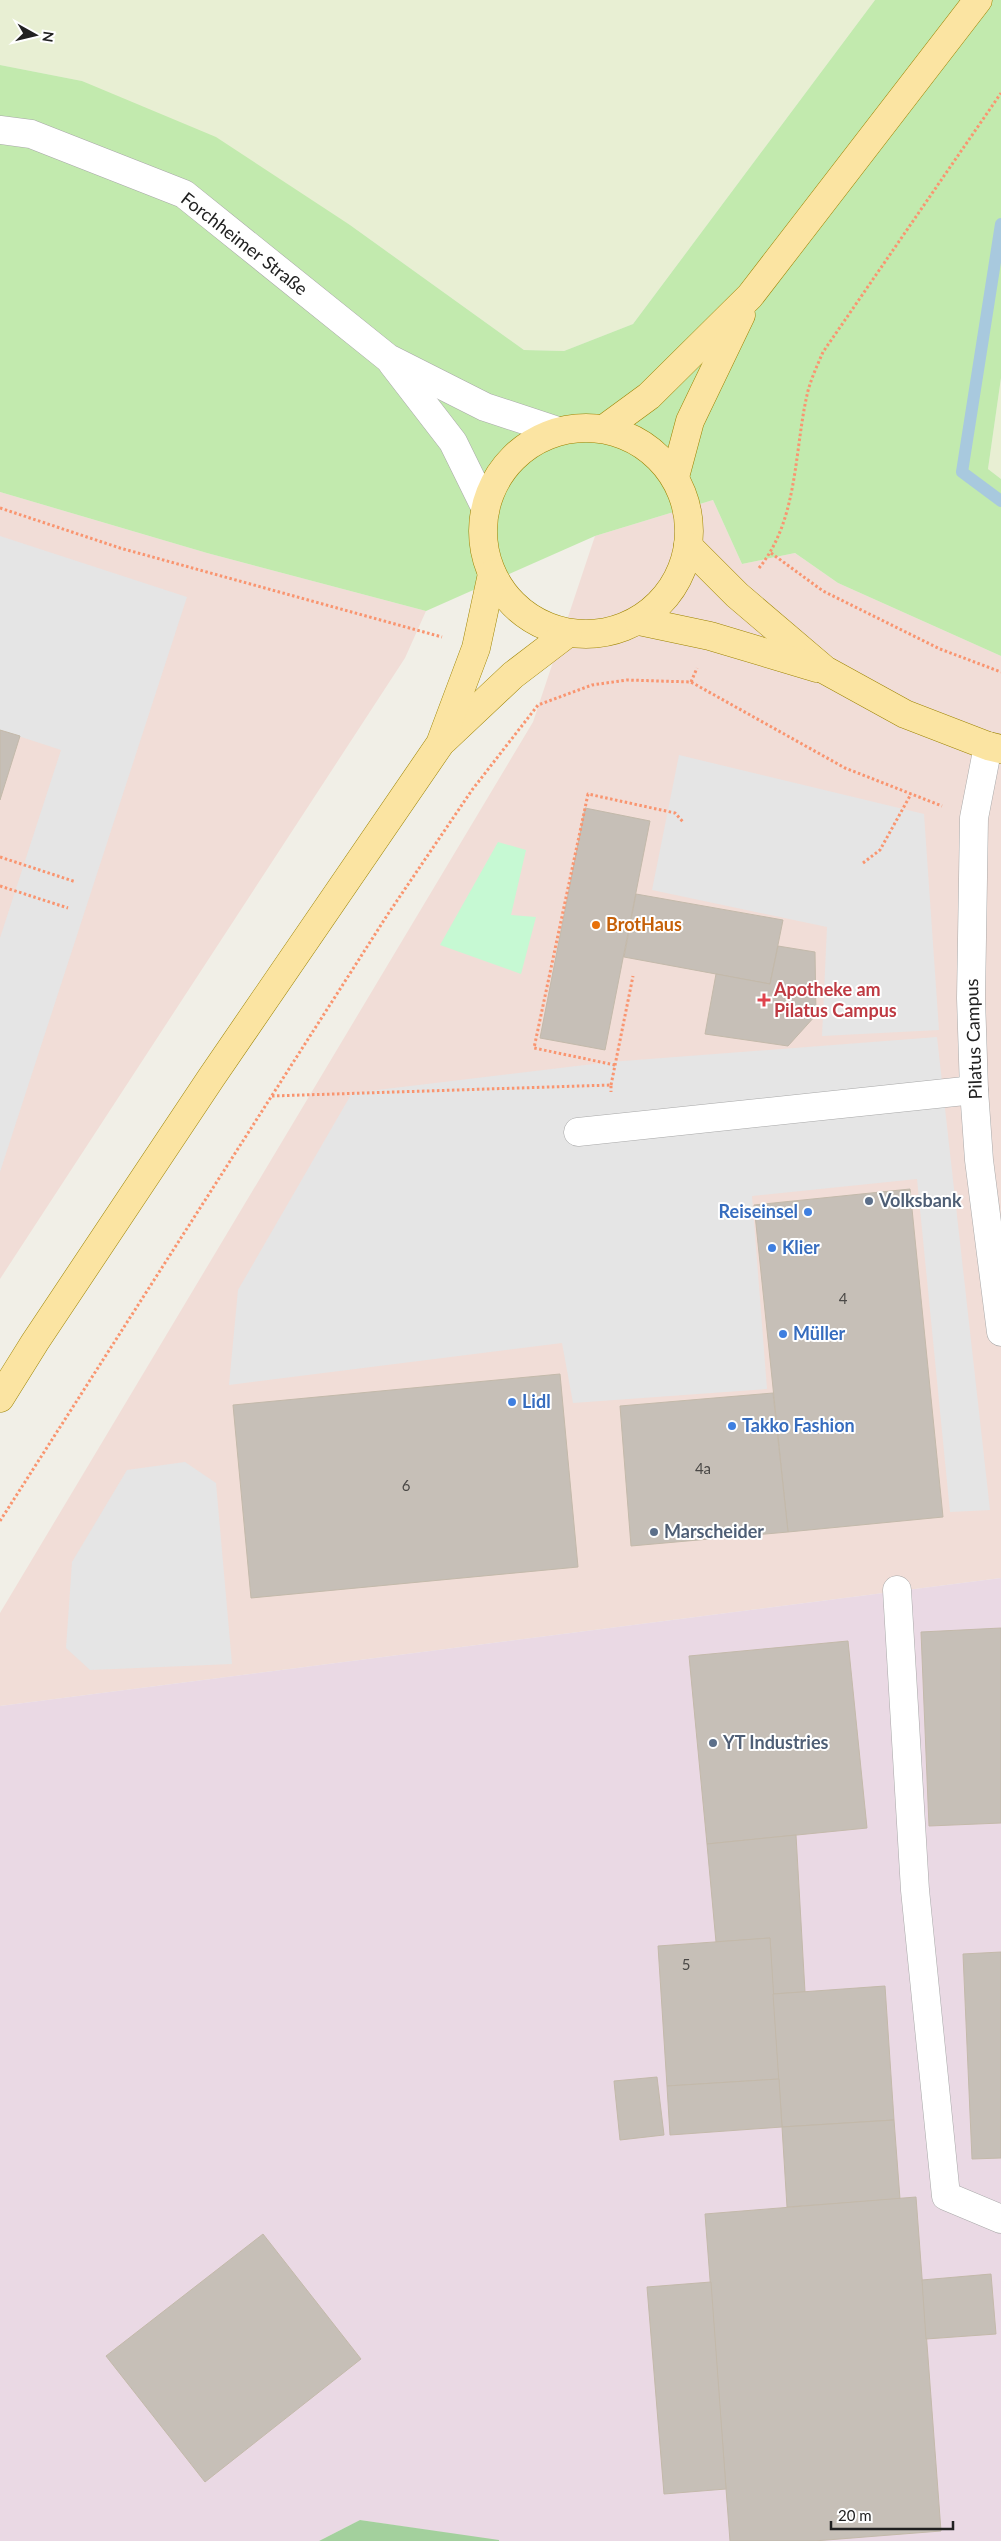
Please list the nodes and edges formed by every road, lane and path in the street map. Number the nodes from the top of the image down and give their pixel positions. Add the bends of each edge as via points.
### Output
1 (978, 0) edge
2 (1001, 93) edge
3 (0, 130) edge
4 (750, 296) junction
5 (388, 358) junction
6 (604, 429) junction
7 (558, 432) junction
8 (674, 478) junction
9 (789, 506) dead end
10 (486, 507) junction
11 (0, 508) edge
12 (688, 546) junction
13 (771, 553) dead end
14 (492, 574) junction
15 (639, 620) junction
16 (568, 633) junction
17 (476, 648) junction
18 (825, 670) junction
19 (1001, 672) edge
20 (513, 675) junction
21 (538, 705) junction
22 (440, 744) junction
23 (994, 748) edge
24 (911, 794) junction
25 (974, 818) junction
26 (684, 823) dead end
27 (0, 857) edge
28 (863, 863) dead end
29 (76, 882) dead end
30 (0, 886) edge
31 (68, 908) dead end
32 (634, 976) dead end
33 (615, 1065) junction
34 (611, 1085) junction
35 (974, 1090) junction
36 (272, 1096) junction
37 (610, 1128) junction
38 (578, 1132) dead end
39 (1001, 1332) edge
40 (0, 1398) edge
41 (0, 1521) edge
42 (897, 1590) dead end
43 (1001, 2219) edge

1 - 4 main road
2 - 9 path via 823,352 807,394
3 - 5 street, Forchheimer Straße via 31,134 184,194
4 - 6 main road via 649,396
4 - 8 main road via 690,422
5 - 7 street via 485,407
5 - 10 street via 452,442
6 - 7 main road
6 - 8 main road via 632,438 656,455
7 - 10 main road via 525,448 500,474
8 - 12 main road via 685,499 689,522
10 - 14 main road via 482,530
11 - 17 path via 120,548
12 - 15 main road via 679,576 662,601
12 - 18 main road via 737,595
13 - 19 path via 824,591 940,648
14 - 16 main road via 510,602 536,622
14 - 17 main road
15 - 16 main road via 616,630 592,635
15 - 18 main road via 710,636
16 - 20 main road
17 - 22 main road
18 - 23 main road via 906,714
20 - 21 path
20 - 22 main road
21 - 24 path via 592,685 627,680 691,682 845,768
21 - 36 path via 467,798 388,914
22 - 40 main road via 206,1086
23 - 25 street, Pilatus Campus
24 - 25 path
24 - 28 path via 880,850
25 - 35 street, Pilatus Campus via 971,998
26 - 33 path via 675,813 588,794 534,1048
27 - 29 path
30 - 31 path
32 - 33 path
33 - 34 path
34 - 36 path
34 - 37 path
35 - 37 street
35 - 39 street, Pilatus Campus
36 - 41 path
37 - 38 street
42 - 43 street via 916,1890 946,2196

